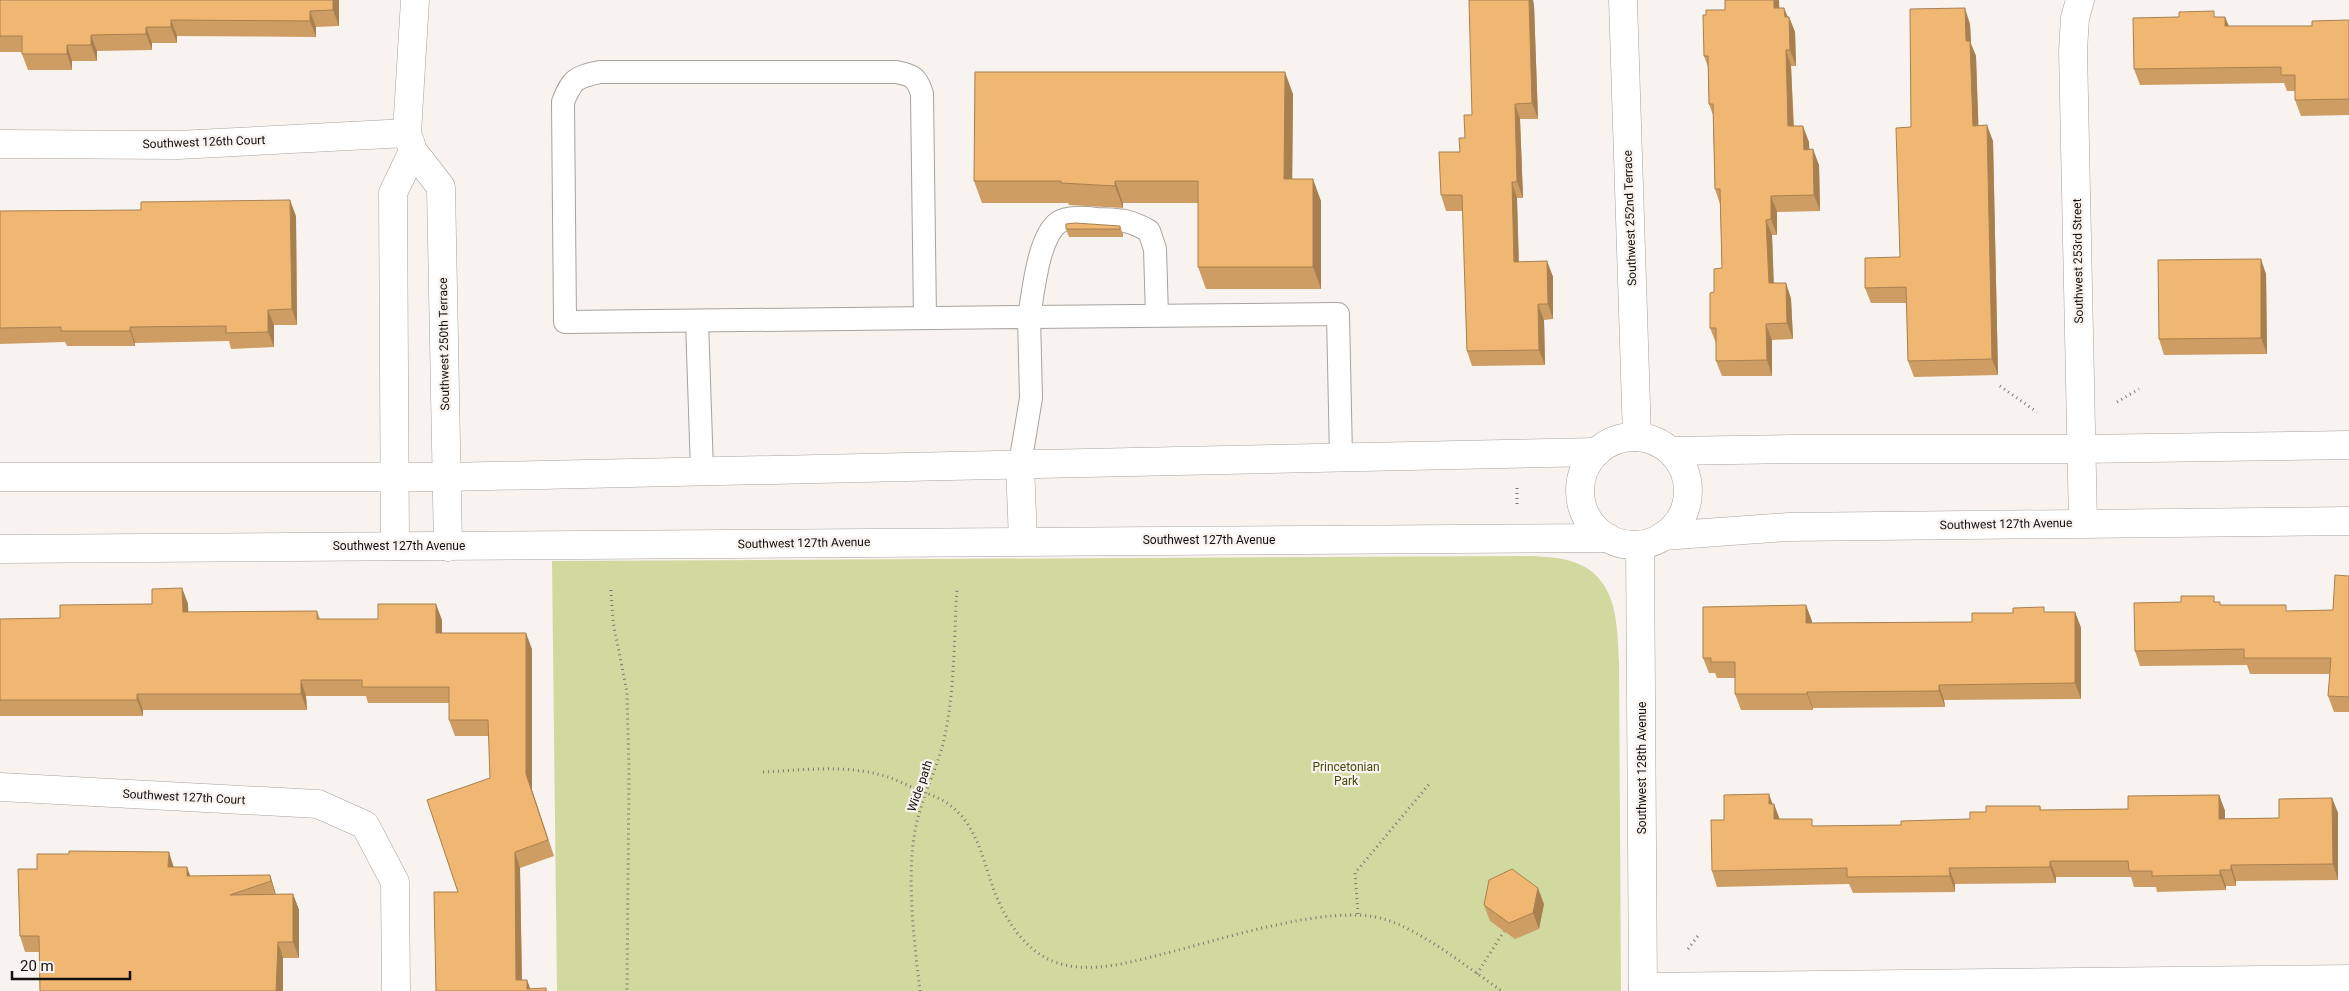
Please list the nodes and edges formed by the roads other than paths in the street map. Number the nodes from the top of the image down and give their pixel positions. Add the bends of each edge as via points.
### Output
1 (416, 0) edge
2 (1623, 0) edge
3 (2080, 0) edge
4 (410, 142) junction
5 (0, 144) edge
6 (1157, 316) junction
7 (1029, 317) junction
8 (925, 318) junction
9 (697, 321) junction
10 (1637, 437) junction
11 (2349, 445) edge
12 (2082, 449) junction
13 (1672, 451) junction
14 (1596, 452) junction
15 (1341, 458) junction
16 (1020, 464) junction
17 (702, 471) junction
18 (0, 477) edge
19 (446, 477) junction
20 (395, 478) junction
21 (2349, 521) edge
22 (2083, 524) junction
23 (1608, 538) junction
24 (1023, 541) junction
25 (1651, 541) junction
26 (395, 546) junction
27 (448, 547) junction
28 (0, 549) edge
29 (0, 787) edge
30 (2349, 979) edge
31 (2049, 986) edge
32 (1643, 989) edge
33 (396, 991) edge

1 - 4 street
2 - 10 street, Southwest 252nd Terrace
3 - 12 street, Southwest 253rd Street via 2073,50
4 - 5 street, Southwest 126th Court
4 - 19 street, Southwest 250th Terrace via 441,187
4 - 20 street via 393,193
6 - 7 lane
6 - 7 lane via 1155,249 1149,231 1130,220 1077,218 1059,222 1049,234 1037,266
6 - 15 lane via 1338,314
7 - 8 lane
7 - 16 lane via 1031,398
8 - 9 lane
8 - 9 lane via 922,94 919,82 909,75 896,72 687,71 600,72 578,78 570,85 563,102 565,322
9 - 17 lane
10 - 13 street via 1660,443
10 - 14 street via 1610,443
11 - 12 street
12 - 13 street
12 - 22 street, Southwest 253rd Street
13 - 25 street via 1683,468 1687,503 1680,519
14 - 15 street
14 - 23 street via 1581,481 1581,498 1590,521
15 - 16 street
16 - 17 street
16 - 24 street
17 - 19 street
18 - 20 street
19 - 20 street
19 - 27 street, Southwest 250th Terrace
20 - 26 street
21 - 22 street, Southwest 127th Avenue
22 - 25 street, Southwest 127th Avenue via 1788,527
23 - 24 street, Southwest 127th Avenue
23 - 25 street via 1623,544
24 - 27 street, Southwest 127th Avenue
25 - 32 street, Southwest 128th Avenue
26 - 27 street, Southwest 127th Avenue
26 - 28 street, Southwest 127th Avenue
29 - 33 street, Southwest 127th Court via 318,804 365,825 395,882
30 - 31 street
31 - 32 street

